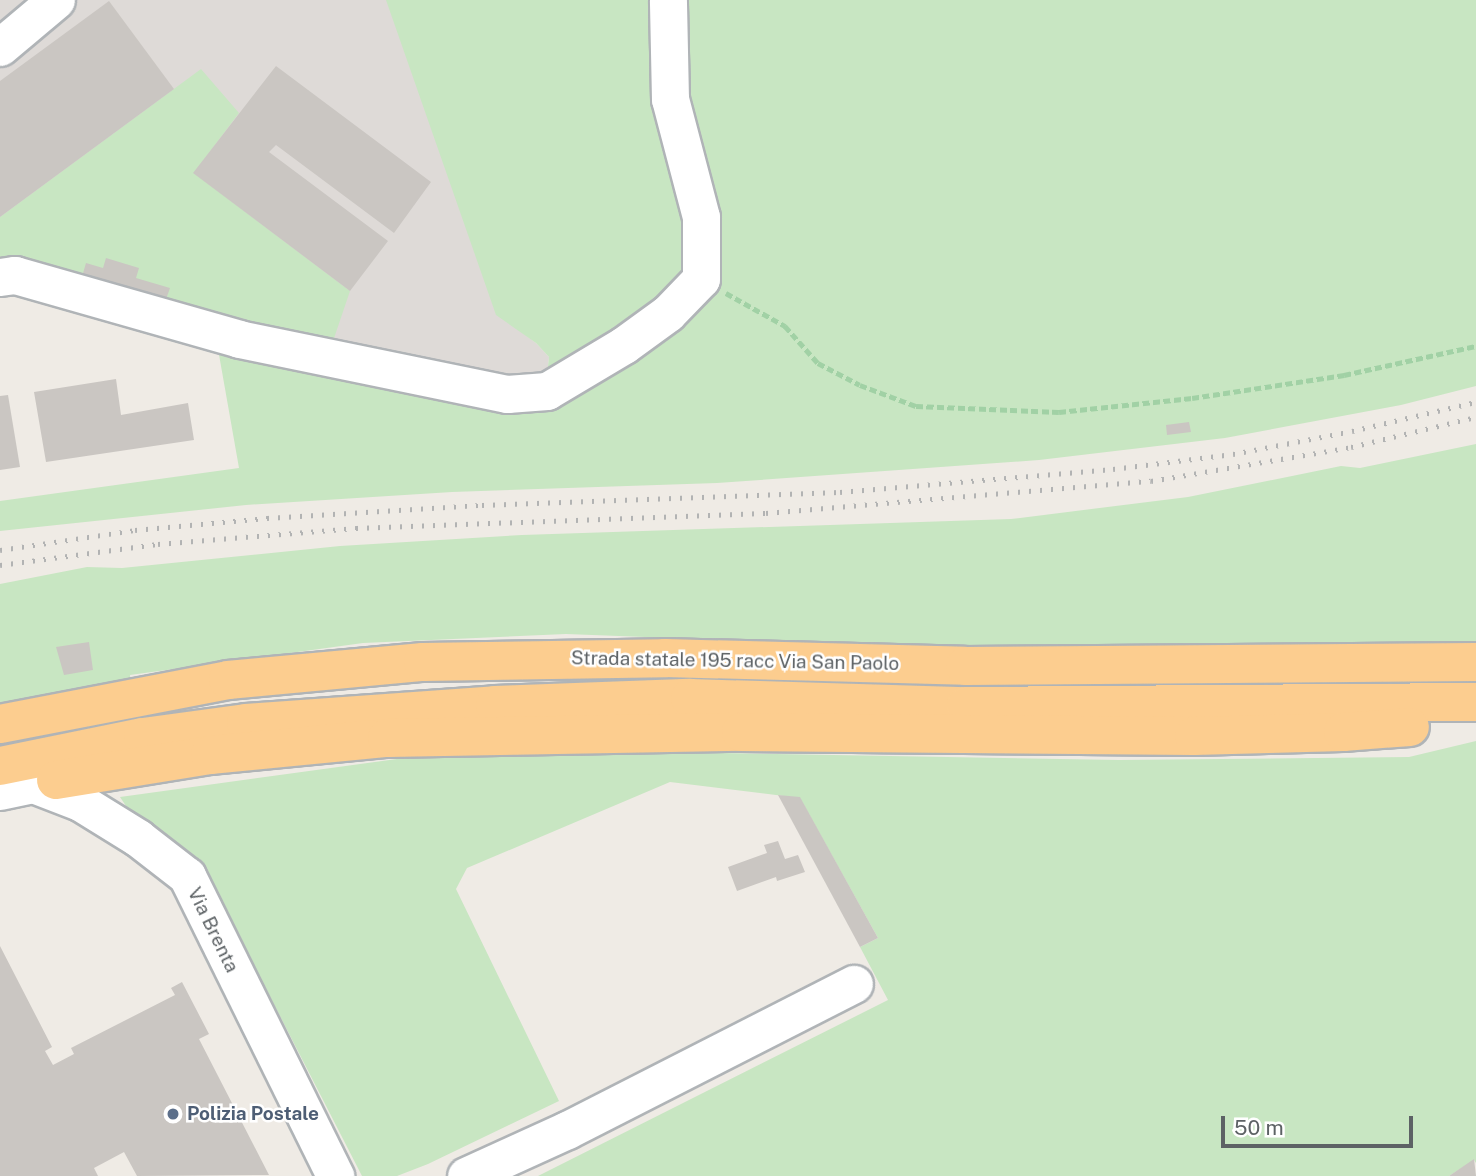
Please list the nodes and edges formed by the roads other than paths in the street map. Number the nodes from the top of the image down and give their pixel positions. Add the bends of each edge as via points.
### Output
1 (56, 0) edge
2 (668, 0) edge
3 (0, 47) edge
4 (0, 277) edge
5 (1476, 662) edge
6 (1476, 702) edge
7 (0, 724) edge
8 (0, 766) edge
9 (16, 788) edge
10 (854, 984) dead end
11 (335, 1176) edge
12 (466, 1176) edge

1 - 3 street
2 - 4 street via 670,99 701,217 701,279 668,313 547,391 507,394 239,340 15,275
5 - 7 highway, Strada statale 195 racc Via San Paolo via 965,666 666,658 423,662 228,680
6 - 8 highway, Strada statale 195 racc Via San Paolo via 966,706 690,698 344,713 144,737
6 - 9 highway via 1432,725 1343,732 1194,736 740,732 387,738 209,755
9 - 11 street, Via Brenta via 80,802 187,876
10 - 12 street via 567,1130

